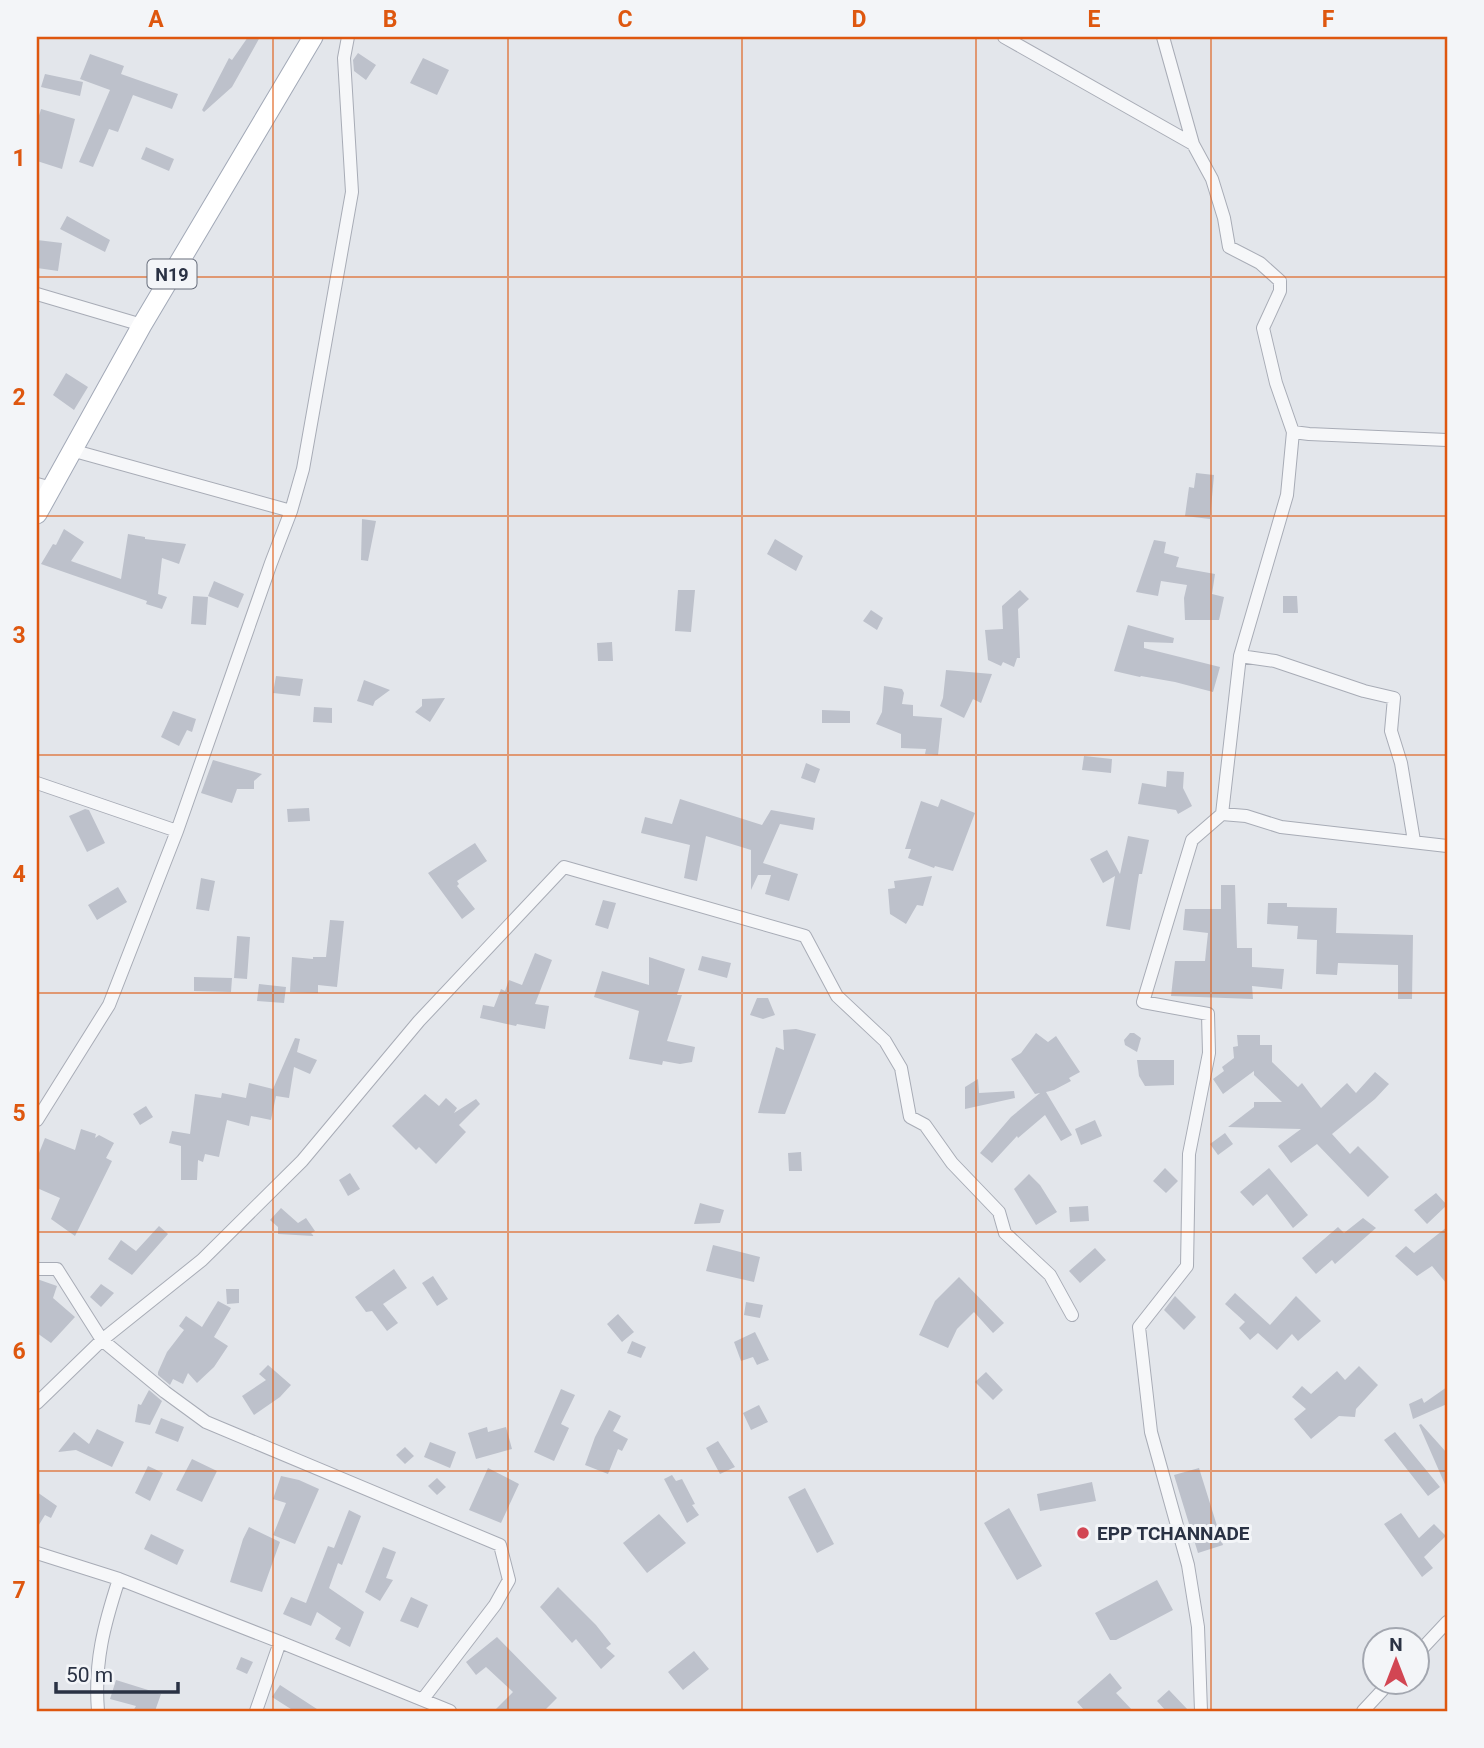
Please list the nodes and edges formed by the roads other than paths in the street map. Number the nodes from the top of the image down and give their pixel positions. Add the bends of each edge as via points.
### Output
1 (313, 37) edge
2 (348, 37) edge
3 (1004, 37) edge
4 (1163, 37) edge
5 (1193, 144) junction
6 (37, 294) edge
7 (142, 325) junction
8 (1293, 432) junction
9 (1447, 440) edge
10 (71, 450) junction
11 (44, 486) edge
12 (291, 511) junction
13 (37, 514) edge
14 (1240, 656) junction
15 (37, 783) edge
16 (1222, 814) junction
17 (177, 831) junction
18 (1414, 841) junction
19 (1447, 846) edge
20 (37, 1120) edge
21 (37, 1269) edge
22 (1072, 1315) dead end
23 (102, 1340) junction
24 (37, 1404) edge
25 (37, 1553) edge
26 (119, 1580) junction
27 (1447, 1622) edge
28 (1432, 1638) edge
29 (280, 1642) junction
30 (1377, 1696) edge
31 (423, 1699) junction
32 (98, 1711) edge
33 (256, 1711) edge
34 (450, 1711) edge
35 (1201, 1711) edge
36 (1363, 1711) edge

1 - 7 main road, N19
2 - 12 street via 345,58 352,192 303,469
3 - 5 street
4 - 5 street
5 - 8 street via 1212,179 1229,247 1260,263 1280,281 1263,328
6 - 7 street
7 - 10 main road, N19
8 - 9 street
8 - 14 street via 1287,495
10 - 11 main road, N19
10 - 12 street
11 - 13 main road, N19
12 - 17 street
14 - 16 street
14 - 18 street via 1275,661 1394,698 1391,731
15 - 17 street
16 - 18 street via 1281,827
16 - 35 street via 1192,841 1143,1002 1208,1014 1209,1053 1189,1154 1187,1266 1139,1327 1151,1432 1188,1565 1198,1627
17 - 20 street via 109,1005
18 - 19 street
21 - 23 street via 57,1269
22 - 23 street via 1050,1275 1005,1233 999,1212 952,1163 926,1125 910,1118 901,1068 885,1041 837,996 805,936 564,867 419,1021 302,1161 202,1259
23 - 24 street
23 - 31 street via 206,1422 500,1545 509,1580
25 - 26 street
26 - 29 street
26 - 32 street via 102,1630
27 - 28 street
29 - 31 street
29 - 33 street
30 - 36 street
31 - 34 street

